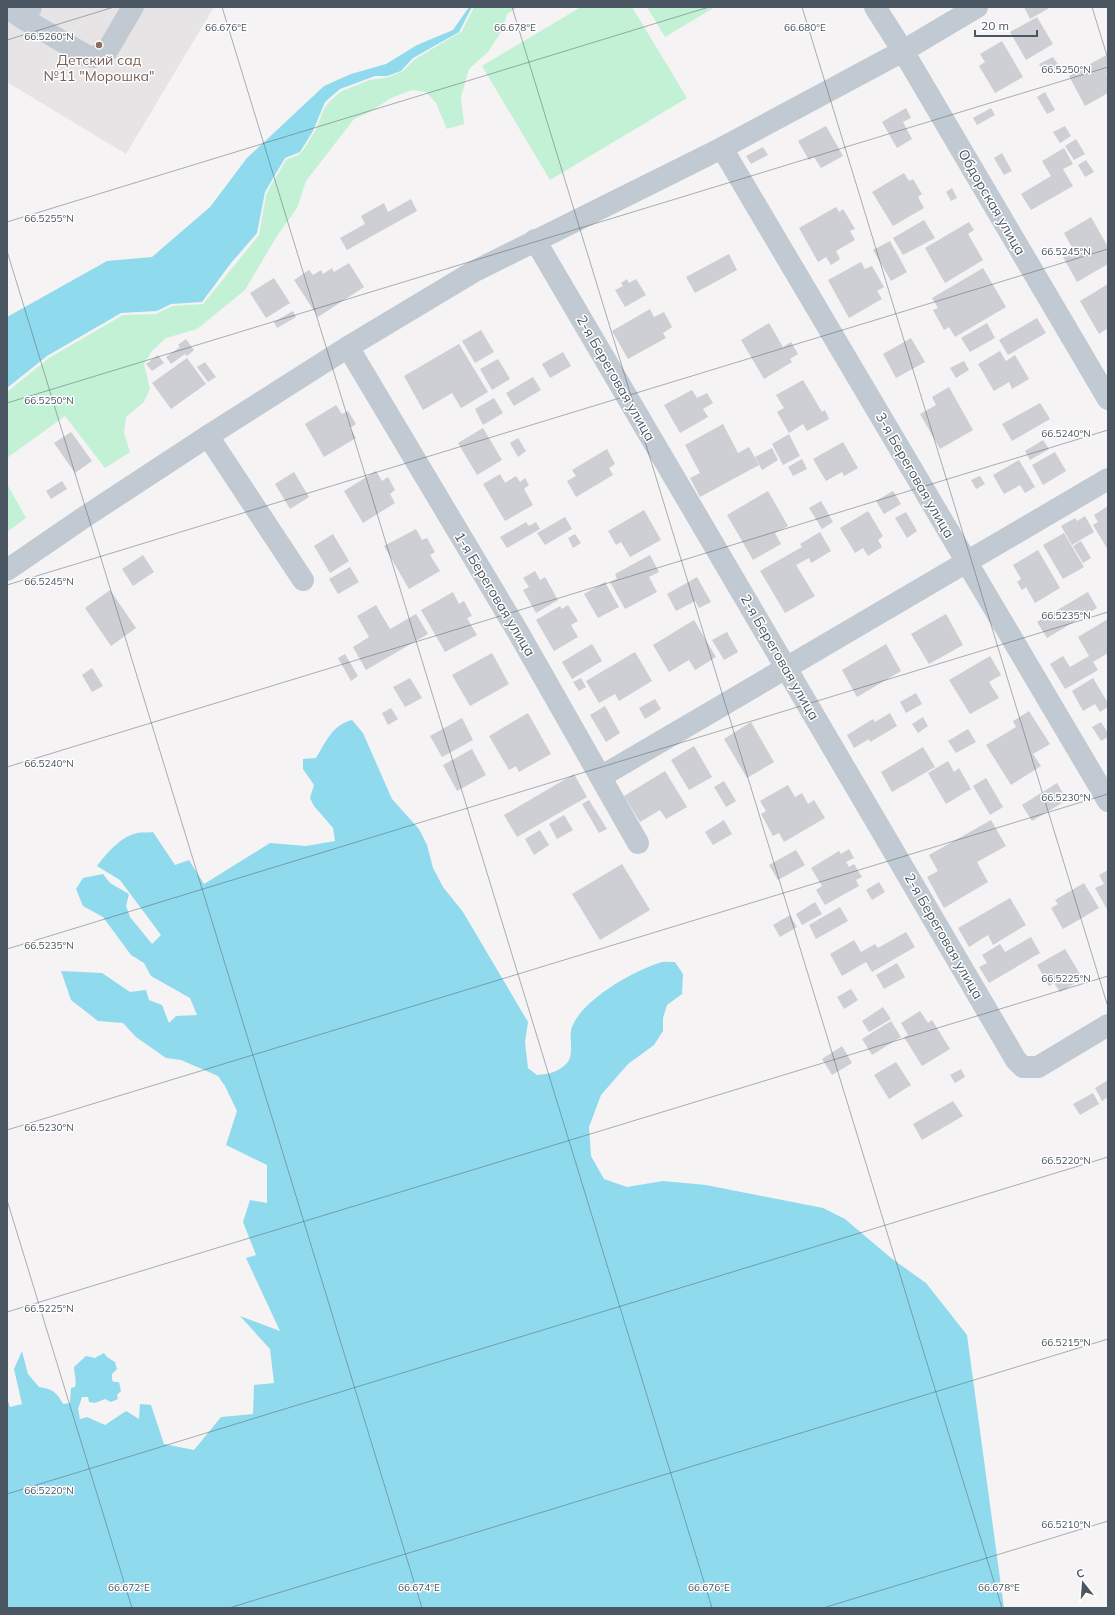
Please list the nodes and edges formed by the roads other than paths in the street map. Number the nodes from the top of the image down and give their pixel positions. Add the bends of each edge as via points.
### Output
1 (132, 7) edge
2 (875, 7) edge
3 (977, 7) edge
4 (17, 15) edge
5 (903, 51) junction
6 (722, 148) junction
7 (536, 240) junction
8 (348, 347) junction
9 (1108, 399) edge
10 (208, 436) junction
11 (1108, 479) edge
12 (965, 561) junction
13 (7, 570) edge
14 (303, 580) dead end
15 (786, 667) junction
16 (602, 776) junction
17 (1108, 801) edge
18 (638, 843) dead end
19 (1108, 1025) edge

1 - 4 street via 106,51 93,57 87,56
2 - 5 street, Обдорская улица
3 - 5 street
5 - 6 street
5 - 9 street, Обдорская улица
6 - 7 street
6 - 12 street, 3-я Береговая улица
7 - 8 street via 474,272
7 - 15 street, 2-я Береговая улица
8 - 10 street
8 - 16 street, 1-я Береговая улица
10 - 13 street
10 - 14 street
11 - 12 street
12 - 15 street
12 - 17 street, 3-я Береговая улица
15 - 16 street
15 - 19 street, 2-я Береговая улица via 1016,1060 1023,1067 1042,1065
16 - 18 street, 1-я Береговая улица

